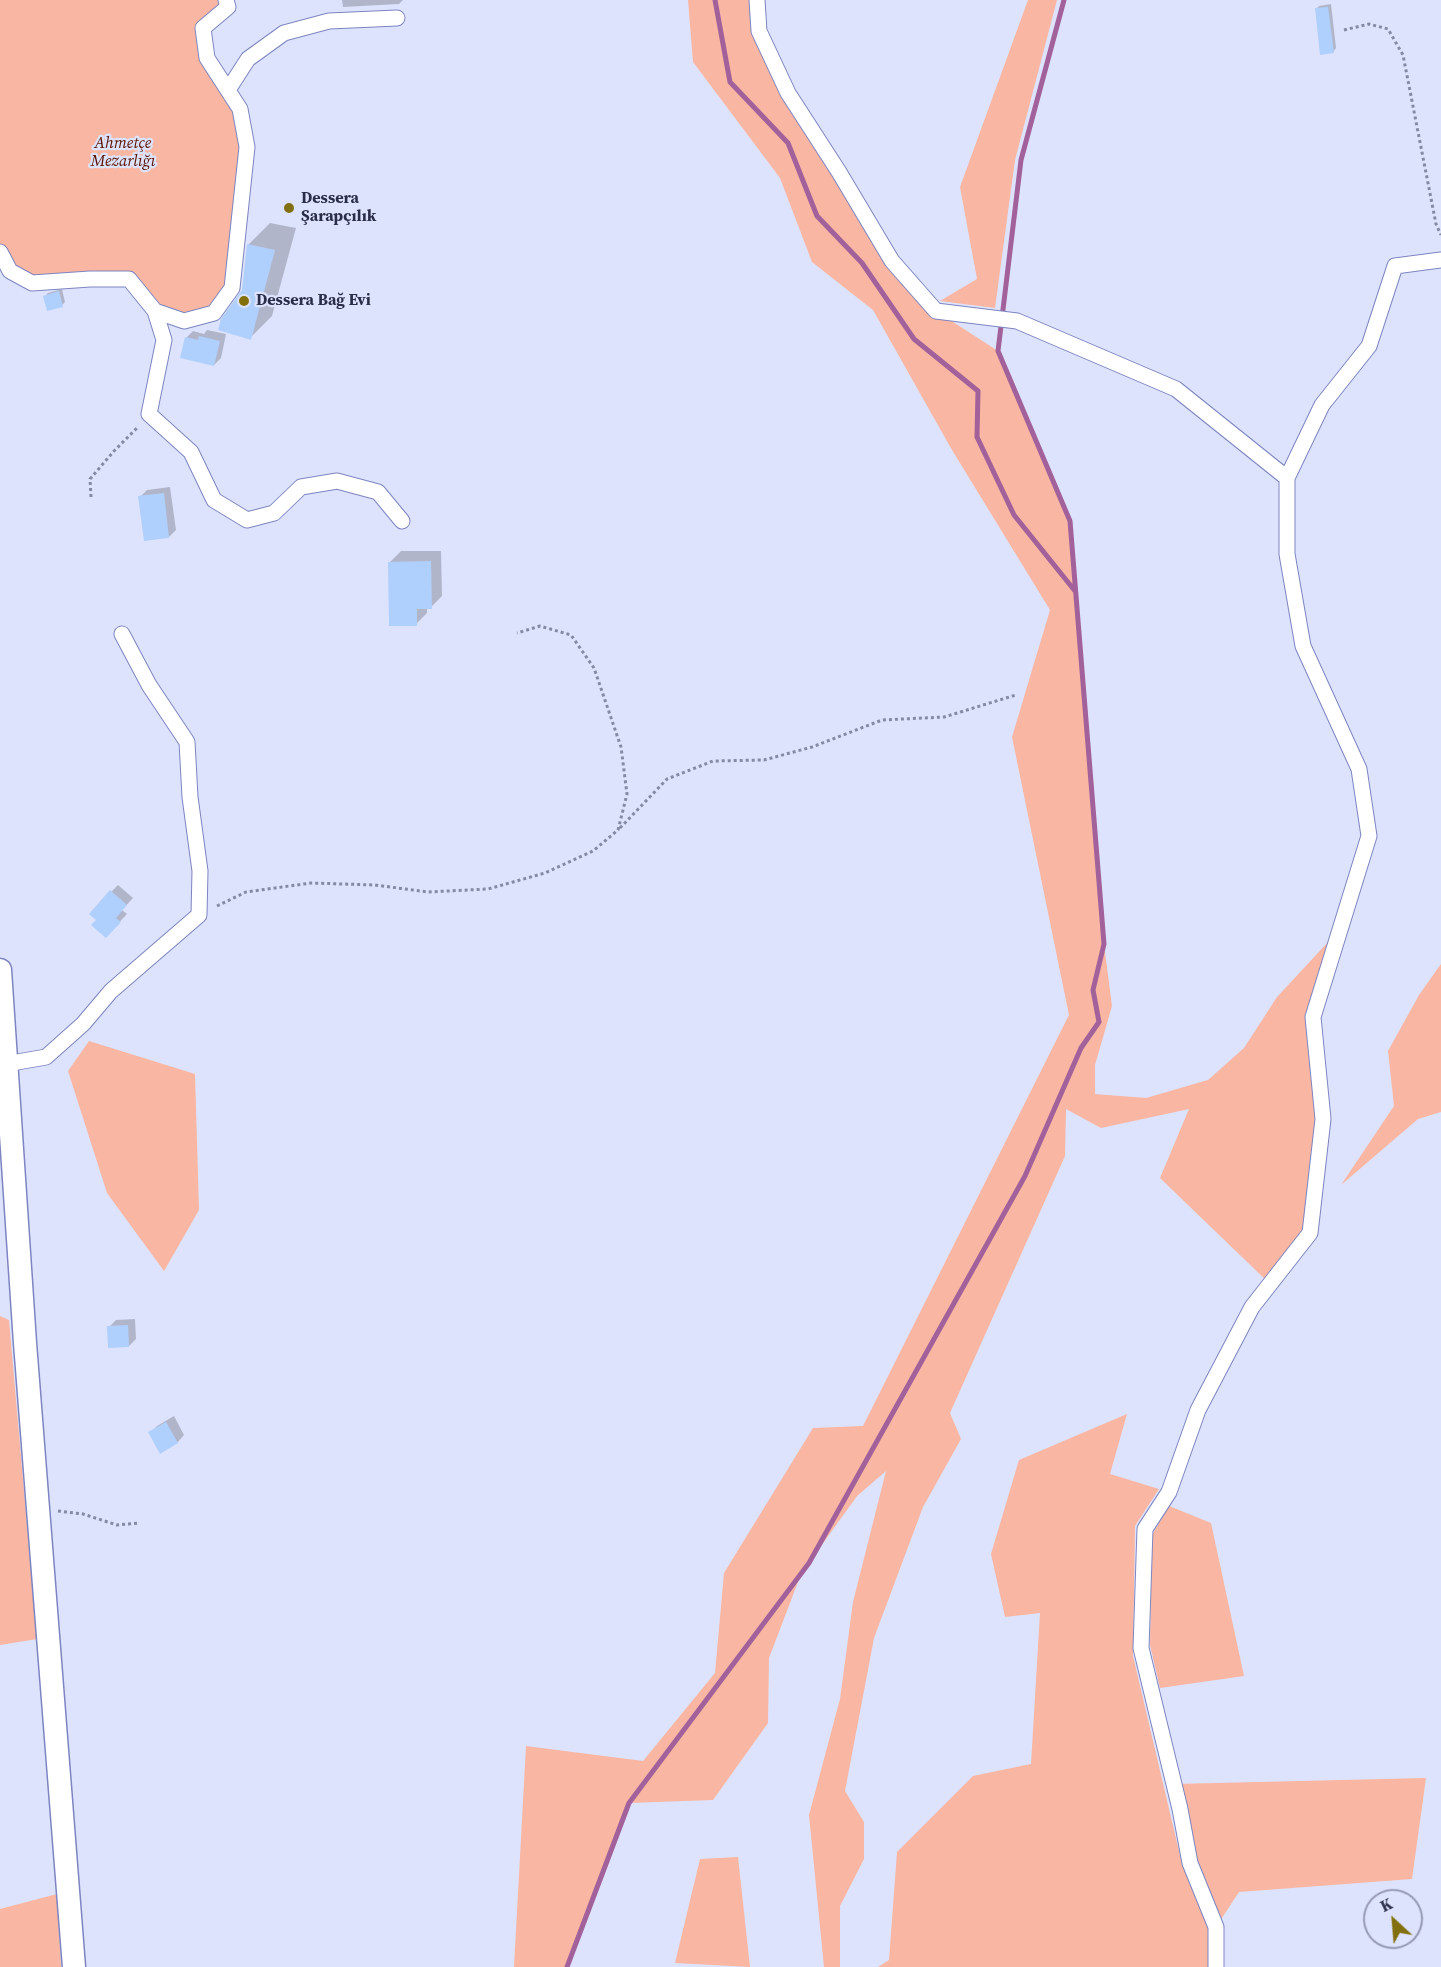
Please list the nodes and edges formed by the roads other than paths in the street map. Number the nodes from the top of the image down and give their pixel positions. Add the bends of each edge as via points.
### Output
1 (226, 0) edge
2 (757, 0) edge
3 (397, 18) dead end
4 (228, 90) junction
5 (0, 252) edge
6 (1441, 260) edge
7 (155, 311) junction
8 (1287, 478) junction
9 (402, 521) dead end
10 (122, 634) dead end
11 (0, 970) edge
12 (6, 1064) junction
13 (74, 1967) edge
14 (1216, 1967) edge

1 - 4 street via 228,7 203,28 207,58
2 - 8 street via 759,32 788,93 892,261 936,311 1017,321 1176,389
3 - 4 street via 329,21 284,33 248,59
4 - 7 street via 240,110 247,147 232,288 214,313 184,321
5 - 7 street via 10,272 32,283 129,279
6 - 8 street via 1395,266 1369,346 1322,405
7 - 9 street via 164,340 149,414 191,452 214,500 248,520 274,513 301,487 337,481 378,492
8 - 14 street via 1287,554 1303,646 1359,769 1369,836 1313,1017 1323,1119 1310,1233 1252,1307 1197,1410 1169,1492 1145,1529 1141,1648 1190,1863 1216,1927
10 - 12 street via 149,685 187,742 200,871 199,915 111,991 83,1024 46,1057
11 - 12 street
12 - 13 street

